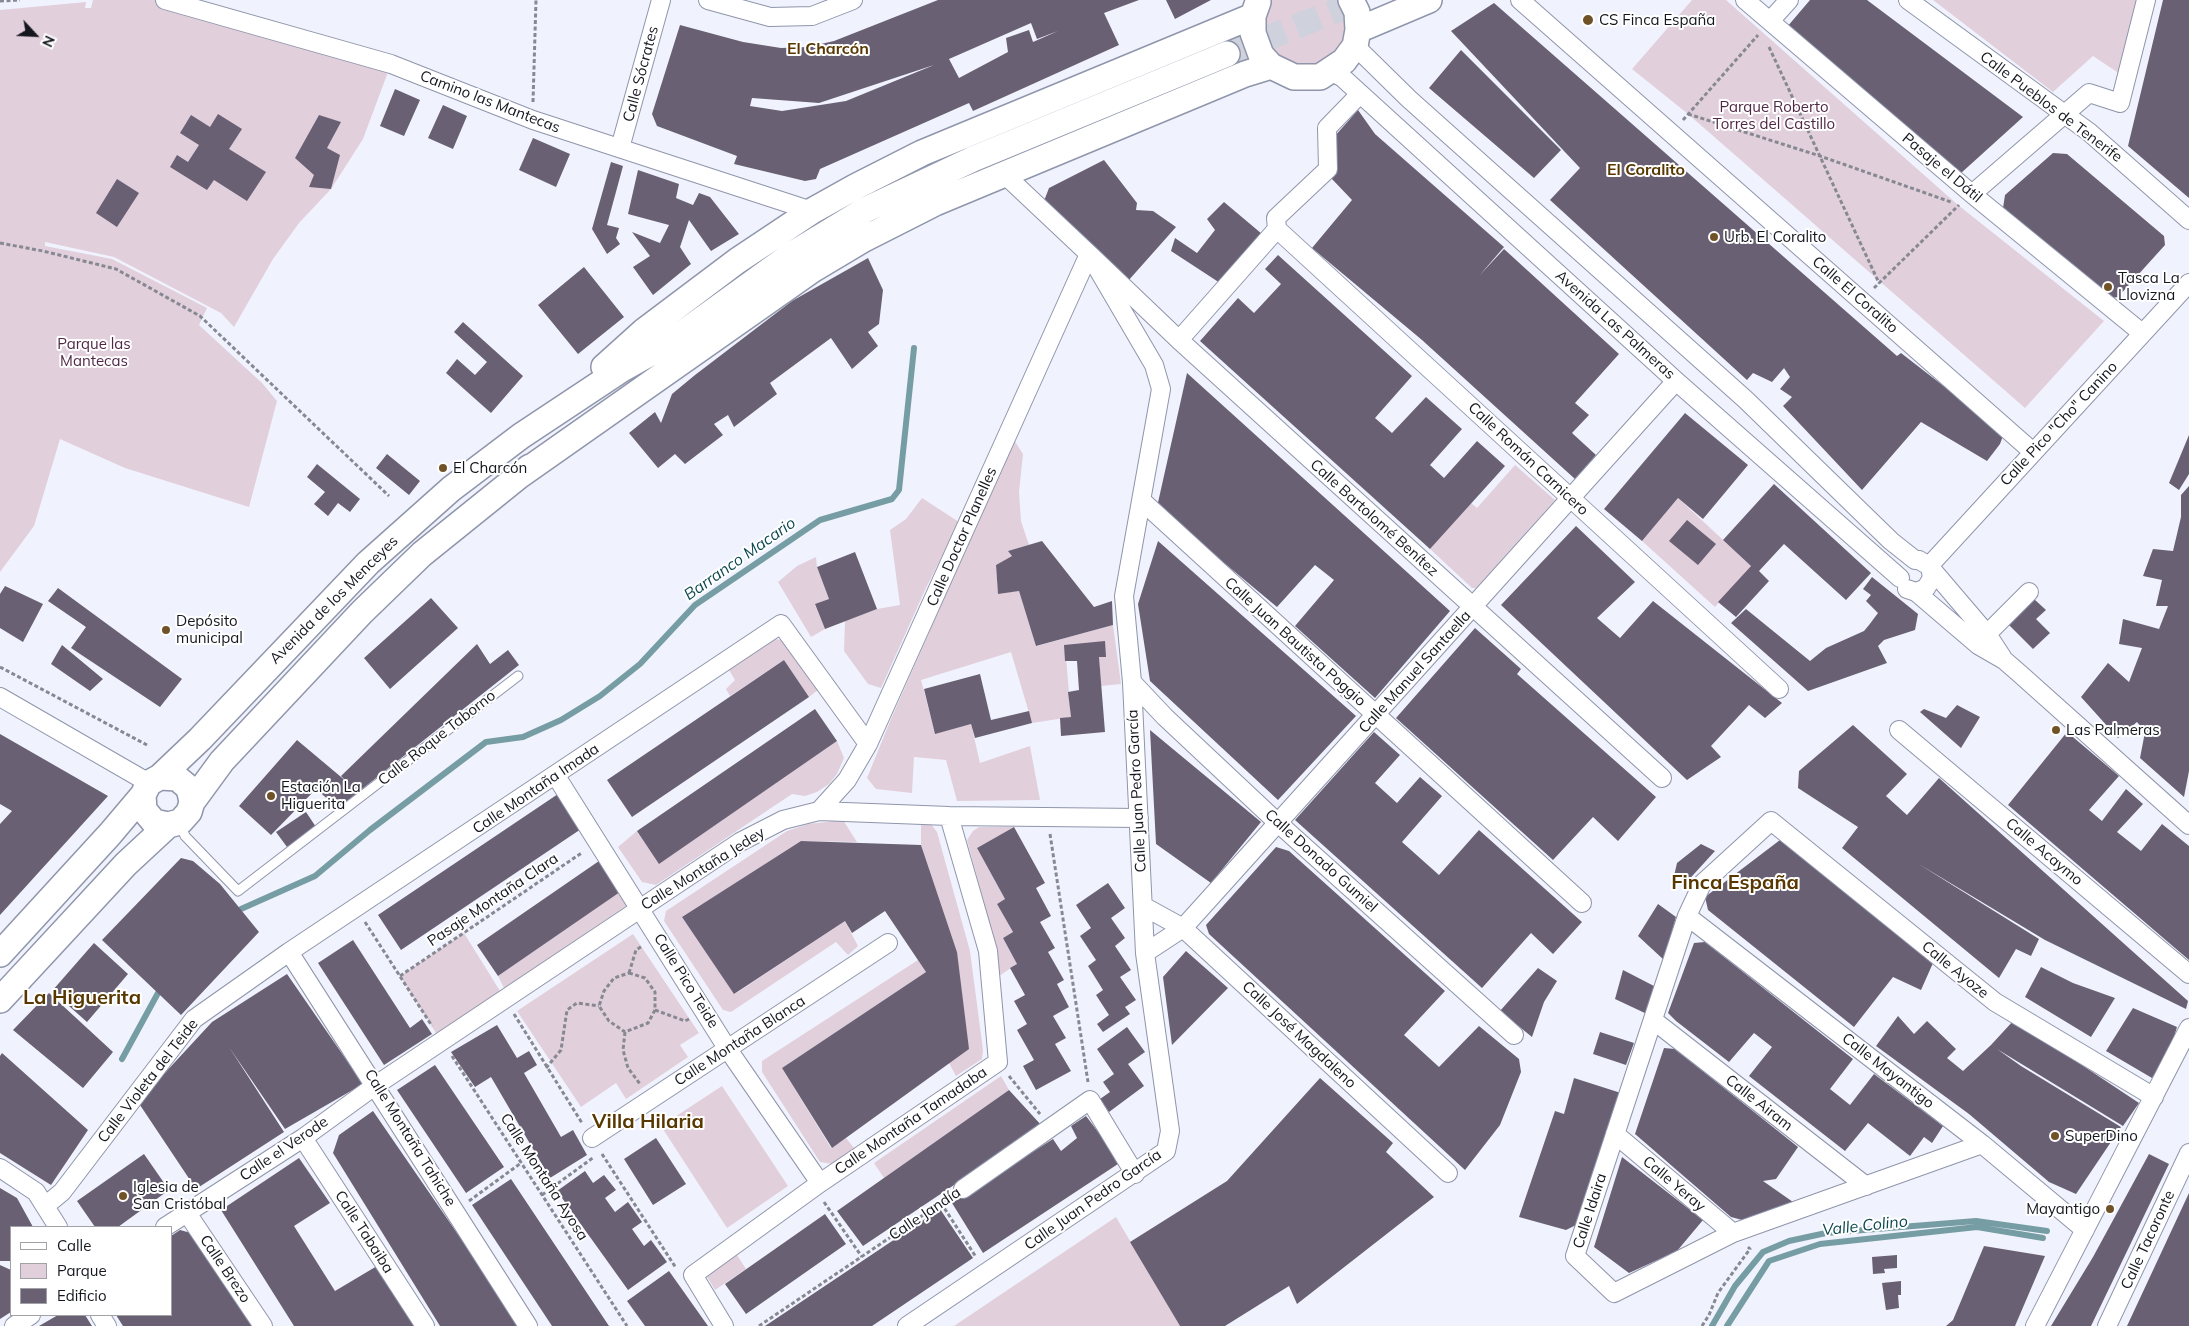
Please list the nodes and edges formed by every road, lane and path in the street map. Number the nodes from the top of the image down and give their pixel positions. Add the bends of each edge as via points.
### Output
1 (20, 0) edge
2 (165, 0) edge
3 (536, 0) edge
4 (661, 0) edge
5 (708, 0) edge
6 (853, 0) edge
7 (1352, 0) edge
8 (1429, 0) edge
9 (1520, 0) edge
10 (1745, 0) edge
11 (1789, 0) edge
12 (1908, 0) edge
13 (2146, 0) edge
14 (0, 1) edge
15 (1252, 5) edge
16 (1766, 26) junction
17 (1357, 38) junction
18 (1227, 54) tunnel mouth
19 (1271, 66) junction
20 (1331, 72) junction
21 (1360, 94) junction
22 (1688, 114) junction
23 (2064, 114) junction
24 (533, 120) junction
25 (1670, 134) junction
26 (620, 148) junction
27 (1820, 156) junction
28 (1004, 174) junction
29 (1972, 194) junction
30 (1958, 205) junction
31 (812, 211) junction
32 (2189, 220) edge
33 (1277, 229) junction
34 (0, 243) edge
35 (1089, 254) junction
36 (1879, 283) junction
37 (2189, 283) edge
38 (1862, 302) junction
39 (2142, 333) junction
40 (1179, 340) junction
41 (672, 341) junction
42 (1676, 381) junction
43 (521, 436) junction
44 (2033, 452) junction
45 (516, 478) junction
46 (388, 496) dead end
47 (1571, 499) junction
48 (1142, 501) junction
49 (1925, 566) junction
50 (1900, 578) junction
51 (1916, 592) junction
52 (2029, 592) dead end
53 (1473, 608) junction
54 (1987, 634) junction
55 (2004, 660) junction
56 (0, 667) edge
57 (518, 676) dead end
58 (1132, 682) junction
59 (1779, 689) dead end
60 (0, 697) edge
61 (1376, 716) junction
62 (1899, 730) dead end
63 (868, 744) junction
64 (147, 745) dead end
65 (556, 776) junction
66 (1662, 778) dead end
67 (151, 785) junction
68 (819, 811) junction
69 (949, 816) junction
70 (180, 817) junction
71 (1048, 817) junction
72 (1139, 818) junction
73 (1771, 821) joint
74 (1278, 823) junction
75 (2189, 826) edge
76 (598, 842) junction
77 (1582, 903) dead end
78 (1143, 906) junction
79 (356, 908) junction
80 (640, 908) junction
81 (1687, 916) junction
82 (1183, 928) junction
83 (658, 937) junction
84 (888, 943) dead end
85 (289, 952) junction
86 (1145, 953) junction
87 (0, 954) edge
88 (629, 973) junction
89 (2189, 974) edge
90 (400, 976) junction
91 (0, 1000) edge
92 (599, 1006) junction
93 (656, 1010) junction
94 (706, 1012) junction
95 (1653, 1020) junction
96 (2189, 1028) edge
97 (625, 1032) junction
98 (1514, 1035) dead end
99 (441, 1041) junction
100 (727, 1048) junction
101 (998, 1062) junction
102 (546, 1068) dead end
103 (376, 1085) junction
104 (2154, 1097) junction
105 (652, 1099) junction
106 (1090, 1100) junction
107 (1051, 1127) junction
108 (1615, 1134) junction
109 (303, 1138) junction
110 (1982, 1144) junction
111 (596, 1145) joint
112 (2189, 1153) edge
113 (521, 1163) junction
114 (0, 1168) edge
115 (1448, 1173) dead end
116 (1135, 1174) junction
117 (817, 1186) junction
118 (1866, 1186) junction
119 (963, 1189) joint
120 (542, 1194) junction
121 (941, 1203) junction
122 (45, 1206) junction
123 (456, 1210) junction
124 (187, 1213) junction
125 (57, 1226) edge
126 (167, 1226) edge
127 (2085, 1230) junction
128 (1733, 1233) junction
129 (862, 1257) junction
130 (987, 1273) junction
131 (29, 1316) edge
132 (14, 1326) edge
133 (263, 1326) edge
134 (425, 1326) edge
135 (528, 1326) edge
136 (627, 1326) edge
137 (724, 1326) edge
138 (759, 1326) edge
139 (906, 1326) edge
140 (1702, 1326) edge
141 (2035, 1326) edge
142 (2107, 1326) edge

1 - 14 path
2 - 24 street, Camino las Mantecas via 391,64
3 - 24 path
4 - 26 street, Calle Sócrates
5 - 6 street via 770,17 812,16
7 - 17 main road via 1357,12
8 - 17 main road
9 - 25 street, Calle El Coralito
10 - 16 street, Pasaje el Dátil
11 - 16 street
12 - 23 street, Calle Pueblos de Tenerife
13 - 23 street via 2120,103 2089,93
15 - 19 main road via 1253,33 1261,55
15 - 31 main road via 922,153
16 - 22 path
16 - 27 path
16 - 29 street, Pasaje el Dátil
17 - 20 main road via 1344,62
17 - 49 street, Avenida Las Palmeras via 1409,99 1746,400 1891,541
18 - 41 main road via 902,191 791,255
19 - 20 main road via 1294,77 1320,77
19 - 28 main road
20 - 21 street, Avenida Las Palmeras
21 - 33 street via 1326,128 1328,169 1276,218
21 - 42 street, Avenida Las Palmeras
22 - 25 path
22 - 27 path
23 - 29 street
23 - 32 street, Calle Pueblos de Tenerife
24 - 26 street, Camino las Mantecas
25 - 38 street, Calle El Coralito
26 - 31 street, Camino las Mantecas
27 - 30 path
27 - 36 path
28 - 35 street, Calle Juan Pedro García
28 - 45 main road via 927,207 812,270
29 - 30 path
29 - 39 street, Pasaje el Dátil
30 - 36 path
31 - 43 main road via 737,261 644,331
33 - 40 street
33 - 47 street, Calle Román Carnicero
34 - 46 path via 116,269 200,316
35 - 40 street, Calle Bartolomé Benítez
35 - 48 street, Calle Juan Pedro García via 1154,365 1161,389
35 - 63 street, Calle Doctor Planelles
36 - 38 path
37 - 39 street, Calle Pico "Cho" Canino
38 - 44 street, Calle El Coralito
39 - 44 street, Calle Pico "Cho" Canino
40 - 53 street, Calle Bartolomé Benítez
41 - 43 main road via 622,369
41 - 45 main road via 591,419
42 - 47 street, Calle Manuel Santaella
42 - 50 street, Avenida Las Palmeras
43 - 67 main road, Avenida de los Menceyes via 451,489 375,556 200,739
44 - 49 street, Calle Pico "Cho" Canino
45 - 70 main road, Avenida de los Menceyes via 422,554 362,612 222,761
47 - 53 street, Calle Manuel Santaella
47 - 59 street, Calle Román Carnicero
48 - 58 street, Calle Juan Pedro García via 1124,596
48 - 61 street, Calle Juan Bautista Poggio
49 - 50 street via 1907,562
49 - 51 street via 1932,578 1926,588
49 - 54 street, Avenida Las Palmeras
50 - 51 street via 1908,590
51 - 55 street, Avenida Las Palmeras via 1978,645
52 - 54 street
53 - 61 street, Calle Manuel Santaella
53 - 66 street, Calle Bartolomé Benítez
54 - 55 street, Avenida Las Palmeras
55 - 75 street, Avenida Las Palmeras
56 - 64 path
57 - 70 lane, Calle Roque Taborno via 238,890 185,836
58 - 72 street, Calle Juan Pedro García
58 - 74 street, Calle Donado Gumiel
60 - 67 street
61 - 74 street, Calle Manuel Santaella
61 - 77 street, Calle Juan Bautista Poggio
62 - 89 street, Calle Acaymo
63 - 65 street, Calle Montaña Imada via 781,624
63 - 68 street, Calle Doctor Planelles via 846,780
65 - 76 street, Calle Pico Teide
65 - 79 street, Calle Montaña Imada
67 - 70 main road via 144,810 154,822
67 - 70 main road via 177,778 189,788
67 - 87 main road, Avenida de los Menceyes
68 - 69 street, Calle Montaña Jedey
68 - 80 street, Calle Montaña Jedey via 783,820 740,842
69 - 71 street, Calle Montaña Jedey
69 - 101 street, Calle Montaña Tamadaba via 988,951
70 - 91 main road, Avenida de los Menceyes via 126,864
71 - 72 street, Calle Montaña Jedey
71 - 106 path
72 - 78 street, Calle Juan Pedro García
73 - 81 street, Calle Idaira via 1702,884
73 - 104 street, Calle Ayoze via 1995,1002
74 - 82 street, Calle Manuel Santaella
74 - 98 street, Calle Donado Gumiel
76 - 80 street, Calle Pico Teide
76 - 90 path, Pasaje Montaña Clara
78 - 82 street, Calle José Magdaleno
78 - 86 street, Calle Juan Pedro García
79 - 85 street, Calle Montaña Imada
79 - 90 path, Calle Montaña Ayosa
80 - 83 street, Calle Pico Teide
80 - 99 street, Calle Montaña Jedey
81 - 95 street, Calle Idaira
81 - 110 street, Calle Mayantigo
82 - 86 street, Calle Manuel Santaella
82 - 115 street, Calle José Magdaleno
83 - 88 path via 636,950
83 - 94 street, Calle Pico Teide
84 - 100 street, Calle Montaña Blanca
85 - 103 street, Calle Montaña Tahiche
85 - 122 street, Calle Violeta del Teide via 194,1019 62,1192
86 - 116 street, Calle Juan Pedro García via 1170,1131 1166,1151
88 - 92 path via 614,978 604,991
88 - 93 path via 645,978 655,992
90 - 99 path, Calle Montaña Ayosa
92 - 97 path via 609,1021
92 - 102 path via 577,1003 567,1010 561,1050
93 - 94 path via 684,1021
93 - 97 path via 648,1023
94 - 100 street, Calle Pico Teide
95 - 108 street, Calle Idaira
95 - 118 street, Calle Airam
96 - 104 street
97 - 105 path via 623,1050 628,1068
99 - 103 street, Calle Montaña Jedey
99 - 113 path, Calle Montaña Ayosa
100 - 105 street, Calle Montaña Blanca
100 - 117 street, Calle Pico Teide
101 - 107 path
101 - 117 street, Calle Montaña Tamadaba
103 - 109 street, Calle el Verode
103 - 123 street, Calle Montaña Tahiche
104 - 127 street
105 - 111 street, Calle Montaña Blanca
106 - 107 street, Calle Jandía
106 - 116 street
107 - 119 street, Calle Jandía
108 - 128 street, Calle Yeray
108 - 128 street, Calle Idaira via 1575,1256 1614,1292
109 - 124 street, Calle el Verode
109 - 134 street, Calle Tabaiba
110 - 118 street, Calle Idaira
110 - 127 street, Calle Mayantigo
111 - 120 path
112 - 142 street, Calle Tacoronte
113 - 120 path, Calle Montaña Ayosa
113 - 123 path
114 - 122 street via 36,1192
116 - 130 street, Calle Juan Pedro García
117 - 129 path
117 - 137 street, Calle Montaña Tamadaba via 693,1275
118 - 128 street, Calle Idaira
119 - 121 path, Calle Jandía
120 - 136 path, Calle Montaña Ayosa
121 - 129 path, Calle Jandía
121 - 130 path
122 - 125 street
123 - 135 street, Calle Montaña Tahiche
124 - 126 street, Calle el Verode
124 - 133 street, Calle Brezo
127 - 141 street
128 - 140 path via 1750,1249 1718,1293
129 - 138 path, Calle Jandía
130 - 139 street, Calle Juan Pedro García
131 - 132 street

